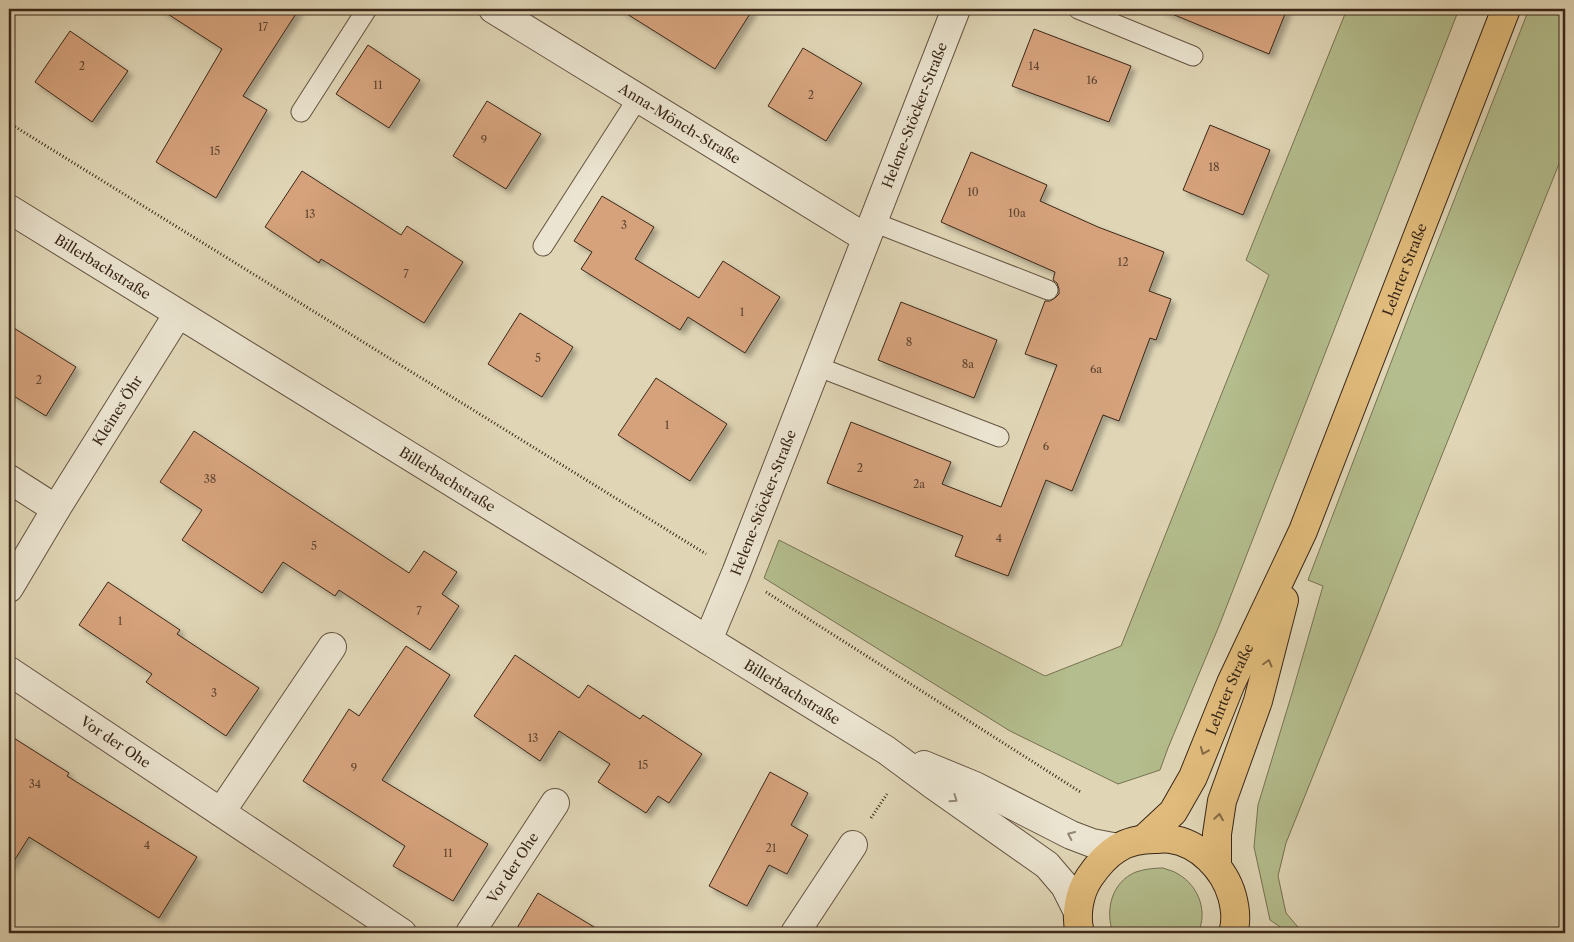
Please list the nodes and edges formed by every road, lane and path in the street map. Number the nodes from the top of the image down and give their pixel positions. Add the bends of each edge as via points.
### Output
1 (367, 9) edge
2 (493, 9) edge
3 (956, 9) edge
4 (1078, 9) edge
5 (1506, 9) edge
6 (1193, 56) dead end
7 (638, 98) junction
8 (301, 112) dead end
9 (9, 123) edge
10 (9, 209) edge
11 (870, 230) junction
12 (543, 246) dead end
13 (1048, 290) dead end
14 (178, 314) junction
15 (816, 366) junction
16 (999, 437) dead end
17 (9, 479) edge
18 (56, 509) junction
19 (1303, 531) junction
20 (736, 573) junction
21 (9, 588) edge
22 (708, 640) junction
23 (332, 646) dead end
24 (9, 671) edge
25 (886, 750) junction
26 (1082, 794) dead end
27 (555, 803) dead end
28 (221, 812) junction
29 (1144, 839) junction
30 (853, 845) dead end
31 (1118, 848) junction
32 (1216, 866) junction
33 (1079, 923) edge
34 (1235, 931) edge
35 (402, 933) edge
36 (470, 933) edge
37 (795, 933) edge

1 - 8 lane
2 - 7 street, Anna-Mönch-Straße
3 - 11 street, Helene-Stöcker-Straße
4 - 6 lane
5 - 19 main road, Lehrter Straße
7 - 11 street, Anna-Mönch-Straße
7 - 12 lane
9 - 20 path
10 - 14 street, Billerbachstraße
11 - 13 lane
11 - 15 street, Helene-Stöcker-Straße
14 - 18 street, Kleines Öhr
14 - 22 street, Billerbachstraße
15 - 16 lane
15 - 20 street, Helene-Stöcker-Straße
17 - 18 street
18 - 21 street, Kleines Öhr
19 -> 29 main road, Lehrter Straße via 1231,683 1193,778 1173,812
32 -> 19 main road, Lehrter Straße via 1222,801 1258,701
20 - 22 street, Helene-Stöcker-Straße
20 - 26 path
22 - 25 street, Billerbachstraße
23 - 28 street
24 - 28 street, Vor der Ohe
31 -> 25 street, Billerbachstraße via 1070,835 975,786
25 -> 33 street, Billerbachstraße via 1047,865 1065,886
27 - 36 street, Vor der Ohe
28 - 35 street, Vor der Ohe
29 - 31 main road
29 - 32 main road via 1171,839 1196,848
30 - 37 street
31 - 33 main road via 1098,864 1084,886
32 - 34 main road via 1229,884 1235,906

